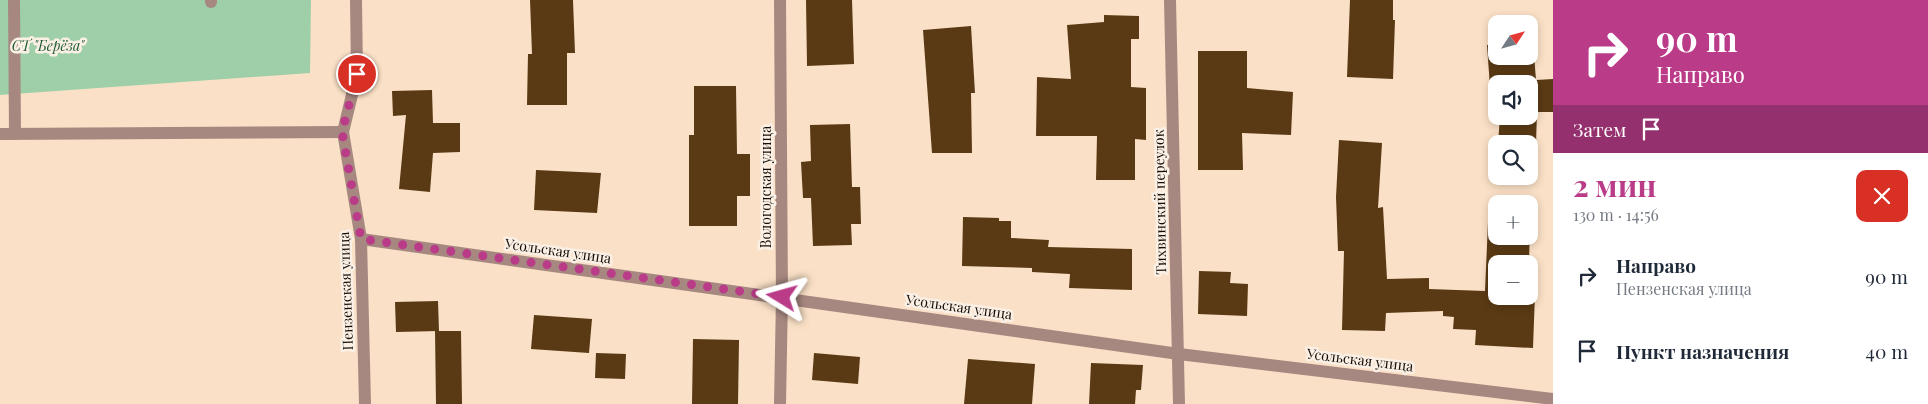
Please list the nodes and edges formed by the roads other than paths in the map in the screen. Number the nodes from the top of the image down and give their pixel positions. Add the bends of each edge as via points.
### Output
1 (14, 0) edge
2 (356, 0) edge
3 (780, 0) edge
4 (1170, 0) edge
5 (342, 132) junction
6 (0, 134) edge
7 (15, 134) junction
8 (361, 239) junction
9 (782, 297) junction
10 (1179, 354) junction
11 (1553, 399) edge
12 (366, 404) edge
13 (780, 404) edge
14 (1179, 404) edge

1 - 7 street
2 - 5 street, Пензенская улица via 357,74
3 - 9 street, Вологодская улица
4 - 10 street, Тихвинский переулок
5 - 7 street
5 - 8 street, Пензенская улица
6 - 7 street
8 - 9 street, Усольская улица
8 - 12 street, Пензенская улица
9 - 10 street, Усольская улица
9 - 13 street, Вологодская улица
10 - 11 street, Усольская улица
10 - 14 street, Тихвинский переулок

